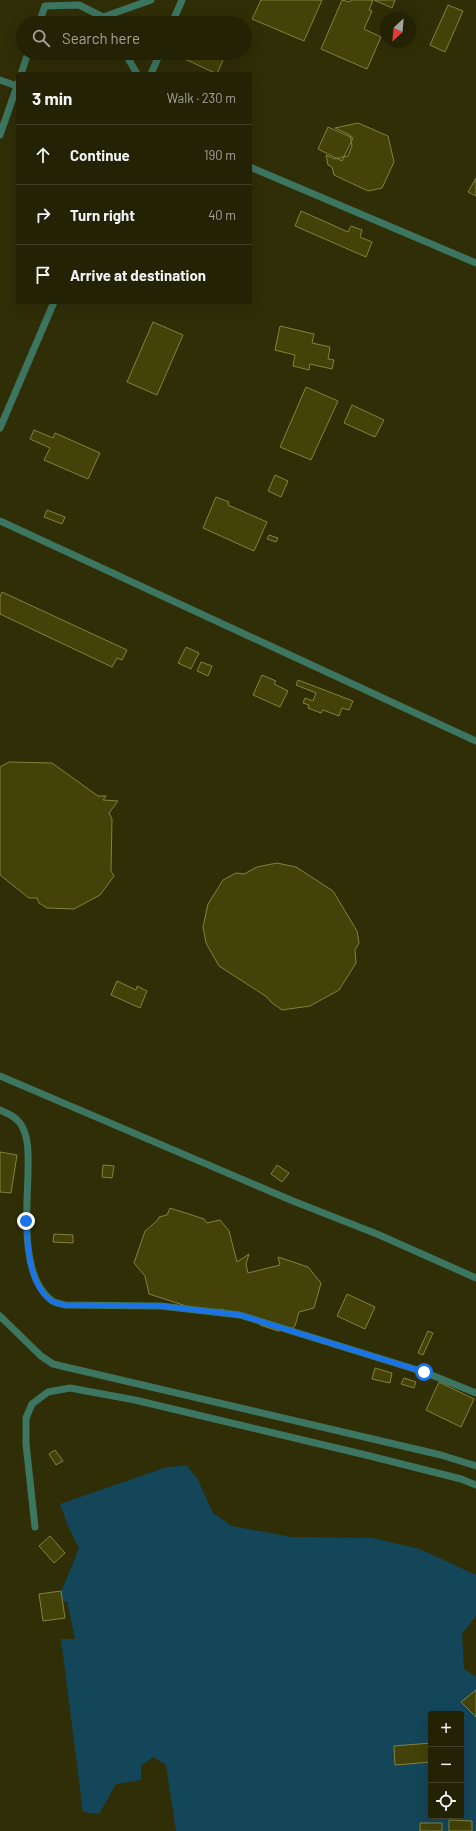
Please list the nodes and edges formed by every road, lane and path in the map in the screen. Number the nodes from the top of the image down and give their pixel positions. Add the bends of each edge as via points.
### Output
1 (151, 0) edge
2 (182, 0) edge
3 (42, 16) edge
4 (98, 16) edge
5 (114, 16) edge
6 (175, 16) edge
7 (26, 60) edge
8 (128, 60) edge
9 (157, 60) edge
10 (22, 72) edge
11 (136, 72) edge
12 (152, 72) edge
13 (0, 80) edge
14 (16, 84) edge
15 (16, 90) edge
16 (0, 135) edge
17 (252, 168) edge
18 (476, 263) edge
19 (53, 304) edge
20 (0, 428) edge
21 (0, 521) edge
22 (476, 741) edge
23 (0, 1076) edge
24 (0, 1110) edge
25 (476, 1278) edge
26 (0, 1316) edge
27 (476, 1393) edge
28 (476, 1466) edge
29 (476, 1485) edge
30 (35, 1527) dead end

1 - 5 lane
2 - 6 lane
3 - 4 lane via 46,6 79,5
7 - 10 lane
8 - 11 lane
9 - 12 lane
13 - 14 lane
15 - 16 lane
17 - 18 lane
19 - 20 lane
21 - 22 lane
23 - 25 lane
24 - 27 lane via 14,1117 23,1128 28,1149 26,1221 31,1269 39,1286 51,1301 65,1305 161,1306 240,1315 424,1372
26 - 28 lane via 41,1356 53,1364 441,1455
29 - 30 lane via 370,1456 135,1400 70,1388 48,1392 32,1404 26,1418 26,1444

